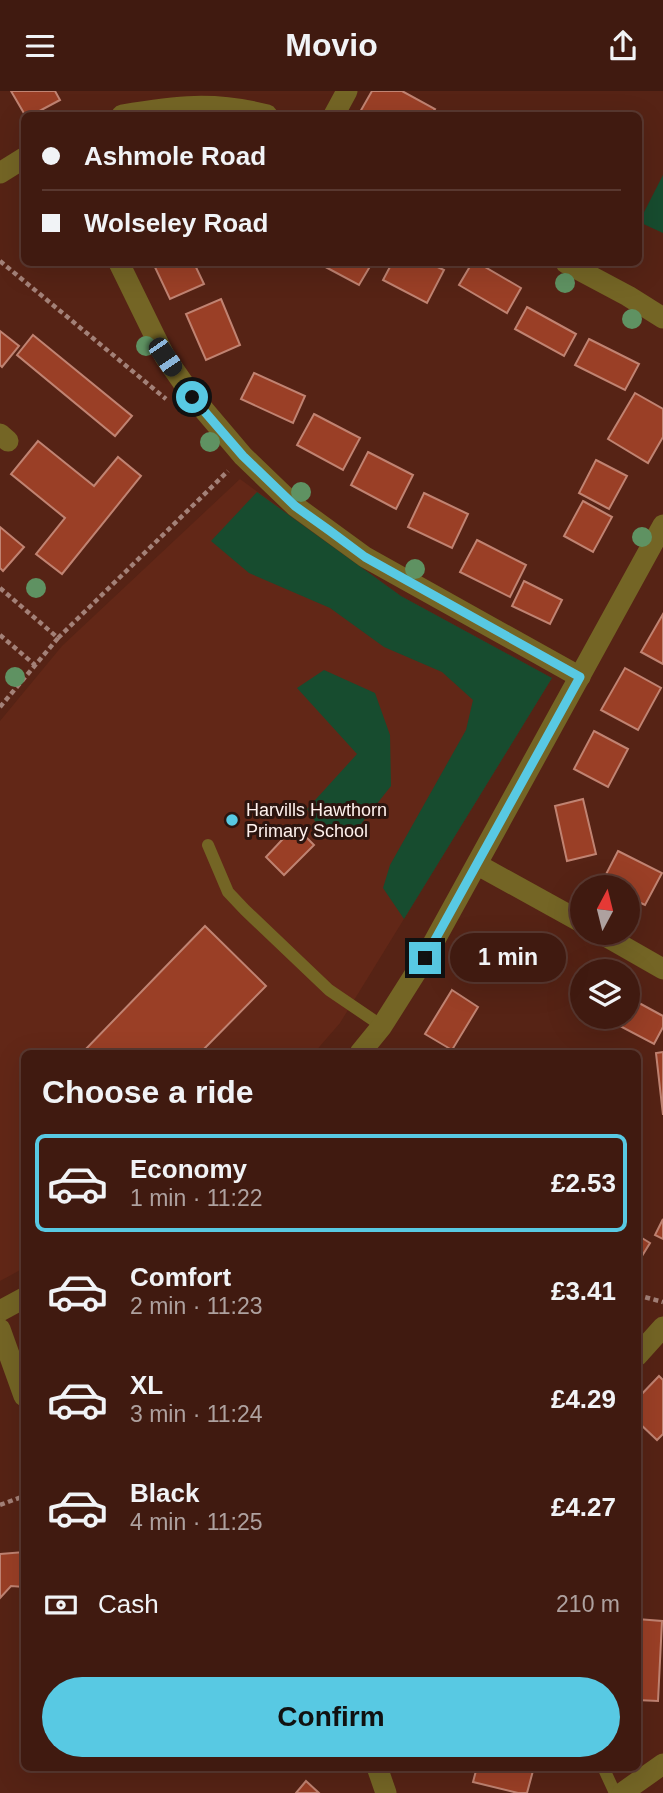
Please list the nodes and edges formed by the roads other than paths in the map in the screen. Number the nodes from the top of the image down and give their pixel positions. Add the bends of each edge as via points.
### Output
1 (346, 91) edge
2 (177, 98) edge
3 (132, 112) edge
4 (249, 112) edge
5 (336, 112) edge
6 (21, 160) edge
7 (0, 173) edge
8 (121, 266) edge
9 (571, 266) edge
10 (663, 319) edge
11 (663, 525) edge
12 (580, 677) junction
13 (208, 845) dead end
14 (478, 865) junction
15 (570, 916) edge
16 (621, 945) edge
17 (663, 969) edge
18 (382, 1026) junction
19 (362, 1050) edge
20 (21, 1300) edge
21 (0, 1311) edge
22 (663, 1327) edge
23 (0, 1329) edge
24 (641, 1352) edge
25 (21, 1388) edge
26 (663, 1764) edge
27 (378, 1771) edge
28 (605, 1771) edge
29 (386, 1793) edge
30 (615, 1793) edge
31 (622, 1793) edge

1 - 5 street
2 - 3 street
2 - 4 street
6 - 7 street
8 - 12 street via 165,357 192,397 295,506 365,557
9 - 10 street
11 - 12 street
12 - 14 street
13 - 18 lane via 228,892 245,910 329,989
14 - 15 street
14 - 18 street
16 - 17 street
18 - 19 street
20 - 21 street
22 - 24 street
23 - 25 street
26 - 31 street
27 - 29 street
28 - 30 lane

